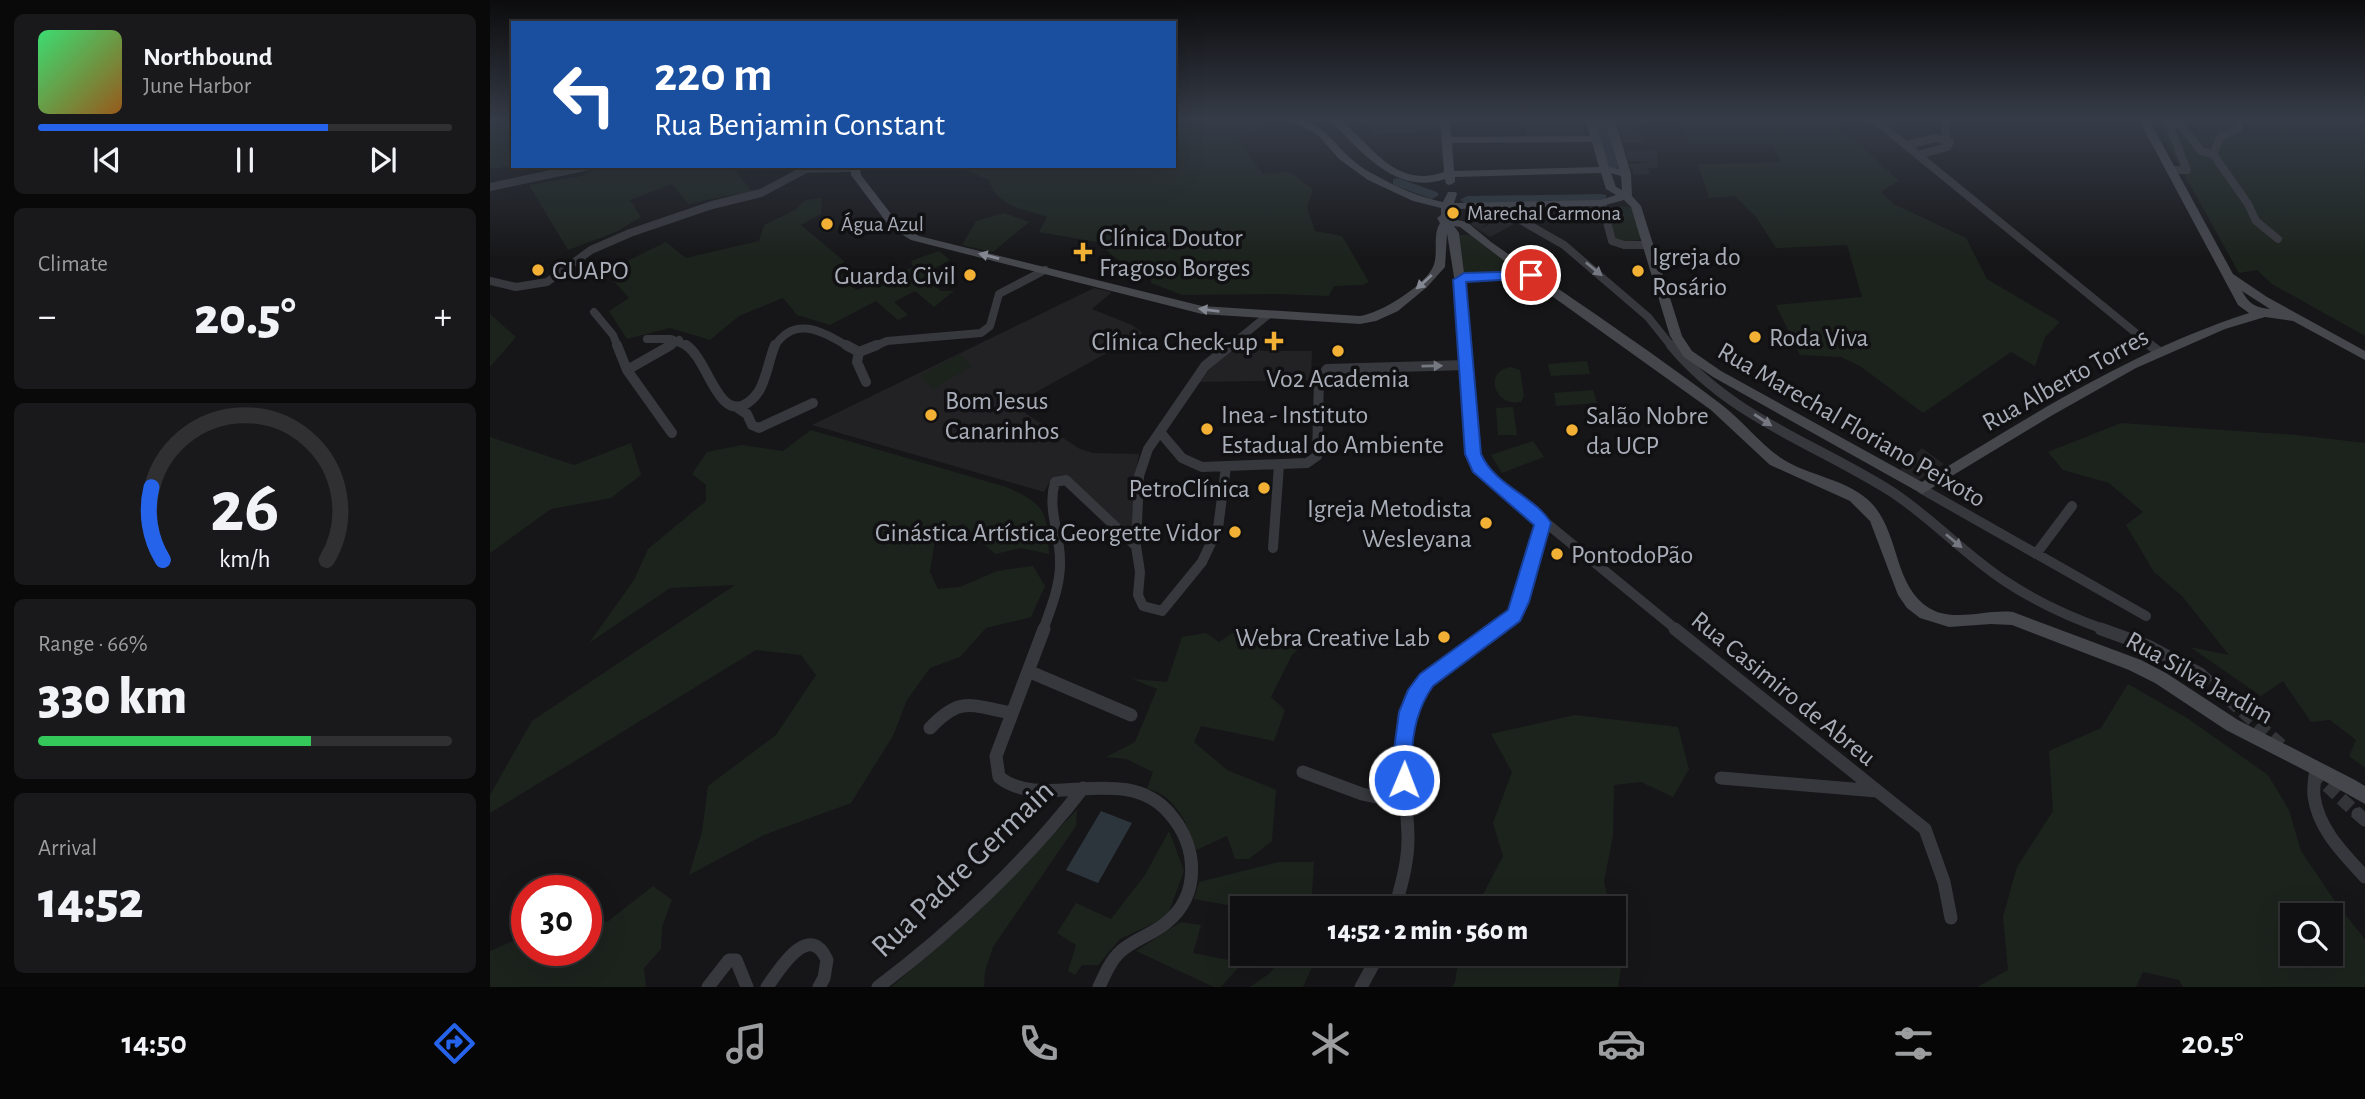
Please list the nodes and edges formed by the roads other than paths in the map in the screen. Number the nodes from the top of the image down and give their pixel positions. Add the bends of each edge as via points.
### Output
1 (1356, 166) edge
2 (1383, 166) edge
3 (1448, 166) edge
4 (1604, 166) edge
5 (1624, 166) edge
6 (1931, 166) edge
7 (2170, 166) edge
8 (2184, 166) edge
9 (2219, 166) edge
10 (580, 168) edge
11 (830, 168) edge
12 (855, 168) edge
13 (1605, 169) junction
14 (1625, 170) junction
15 (2172, 170) junction
16 (1449, 174) junction
17 (490, 187) edge
18 (1452, 194) junction
19 (1626, 196) junction
20 (1417, 199) junction
21 (1602, 204) junction
22 (1447, 206) junction
23 (1471, 206) junction
24 (1496, 206) junction
25 (1450, 227) junction
26 (1466, 227) junction
27 (2278, 239) dead end
28 (1649, 245) junction
29 (1045, 270) junction
30 (2227, 274) junction
31 (1531, 275) junction
32 (1461, 277) junction
33 (491, 282) edge
34 (2242, 302) junction
35 (2265, 306) junction
36 (594, 312) dead end
37 (1268, 315) junction
38 (2237, 320) junction
39 (647, 339) dead end
40 (679, 340) junction
41 (859, 352) junction
42 (2158, 352) junction
43 (2365, 356) edge
44 (1466, 365) junction
45 (627, 370) junction
46 (866, 382) dead end
47 (813, 403) dead end
48 (738, 408) junction
49 (1160, 432) junction
50 (672, 433) dead end
51 (1279, 465) junction
52 (1226, 467) junction
53 (1922, 489) junction
54 (2072, 506) dead end
55 (1543, 523) junction
56 (1136, 546) junction
57 (1273, 548) dead end
58 (2036, 554) junction
59 (2146, 616) dead end
60 (1028, 671) junction
61 (2200, 674) tunnel mouth
62 (1012, 713) junction
63 (1131, 715) dead end
64 (930, 728) dead end
65 (2316, 768) junction
66 (1303, 772) dead end
67 (1721, 778) dead end
68 (1083, 788) junction
69 (1877, 791) junction
70 (2365, 796) edge
71 (1405, 803) junction
72 (2365, 877) edge
73 (1398, 896) edge
74 (1951, 918) dead end
75 (1372, 966) edge
76 (708, 987) edge
77 (747, 987) edge
78 (767, 987) edge
79 (819, 987) edge
80 (878, 987) edge
81 (1099, 987) edge
82 (1361, 987) edge

1 - 20 main road
2 - 16 main road via 1426,183
3 - 16 main road
4 - 13 main road
5 - 14 main road
6 - 42 street
7 - 15 main road
8 - 15 street via 2186,170
9 - 27 street via 2256,221
10 - 17 street
11 - 33 street via 806,169 761,193 630,233 591,250 547,282 516,287
29 -> 12 main road via 906,235 856,175
13 - 14 main road
13 - 16 main road
13 - 19 main road, Rua Marechal Floriano Peixoto via 1611,189
14 - 19 main road
15 - 30 main road
16 - 18 main road
18 - 22 main road
18 - 23 main road
19 - 21 main road
19 - 28 main road, Rua Marechal Floriano Peixoto via 1636,206
20 - 22 main road
20 - 25 main road
21 - 24 main road
21 - 28 street via 1614,244
22 - 23 main road
22 - 25 main road
23 - 24 main road
23 - 26 main road via 1461,218
24 -> 61 street via 1564,245 1607,280 1648,317 1707,384 1787,436 1892,492 2005,581
25 - 26 main road
25 - 32 main road
25 -> 37 main road via 1442,229 1439,267 1383,315 1360,320
26 - 31 main road, Rua Silva Jardim
28 - 53 main road, Rua Marechal Floriano Peixoto via 1676,336 1688,354
37 -> 29 main road via 1178,305
29 - 41 street via 999,294 990,326 981,333 887,341
30 - 34 main road
30 - 35 main road
31 - 32 main road
31 - 65 main road, Rua Silva Jardim via 1725,414 1772,458 1859,499 1880,526 1901,586 1923,612 1961,623 2006,617 2116,657 2153,673 2232,724
32 - 44 street, Rua Casimiro de Abreu
34 - 35 main road via 2254,311
34 - 38 main road
35 - 38 main road, Rua Alberto Torres
35 - 43 main road
36 - 45 street via 613,335
37 - 49 street via 1205,366
38 - 42 main road, Rua Alberto Torres
39 - 40 street
40 - 45 street
40 - 48 street via 701,355 721,403
41 - 46 street via 857,362
41 - 48 street via 824,333 808,328 789,330 775,344 756,397
42 - 53 main road, Rua Alberto Torres
51 -> 44 street via 1307,463 1317,456 1319,379 1327,369
44 - 55 street, Rua Casimiro de Abreu via 1473,454 1479,468
45 - 50 street
47 - 48 street via 759,428
49 - 52 street via 1191,463
49 - 56 street via 1148,449 1139,477
51 - 52 street
51 - 57 street
52 - 56 street via 1218,528 1202,562 1162,611 1143,607 1140,601
53 - 58 street, Rua Marechal Floriano Peixoto
54 - 58 street
55 - 69 street, Rua Casimiro de Abreu
55 - 71 street via 1514,615 1426,680 1415,696 1402,757
56 - 60 street via 1066,480 1055,482 1059,580
58 - 59 street, Rua Marechal Floriano Peixoto
60 - 62 street
60 - 63 street
62 - 64 street via 965,705 948,709
62 - 68 street via 996,756 999,777 1016,789
65 - 70 main road, Rua Silva Jardim
65 - 72 street via 2314,796 2322,822
66 - 71 street via 1362,794
67 - 69 street
68 - 80 street, Rua Padre Germain via 1061,818 1007,873 913,962
68 - 81 street via 1109,786 1162,803 1185,837 1193,866 1194,883 1179,912 1121,951
69 - 74 street, Rua Casimiro de Abreu via 1925,829
71 - 73 street via 1407,865
75 - 82 street
76 - 77 street via 721,967 736,960
78 - 79 street via 795,950 816,947 829,960

